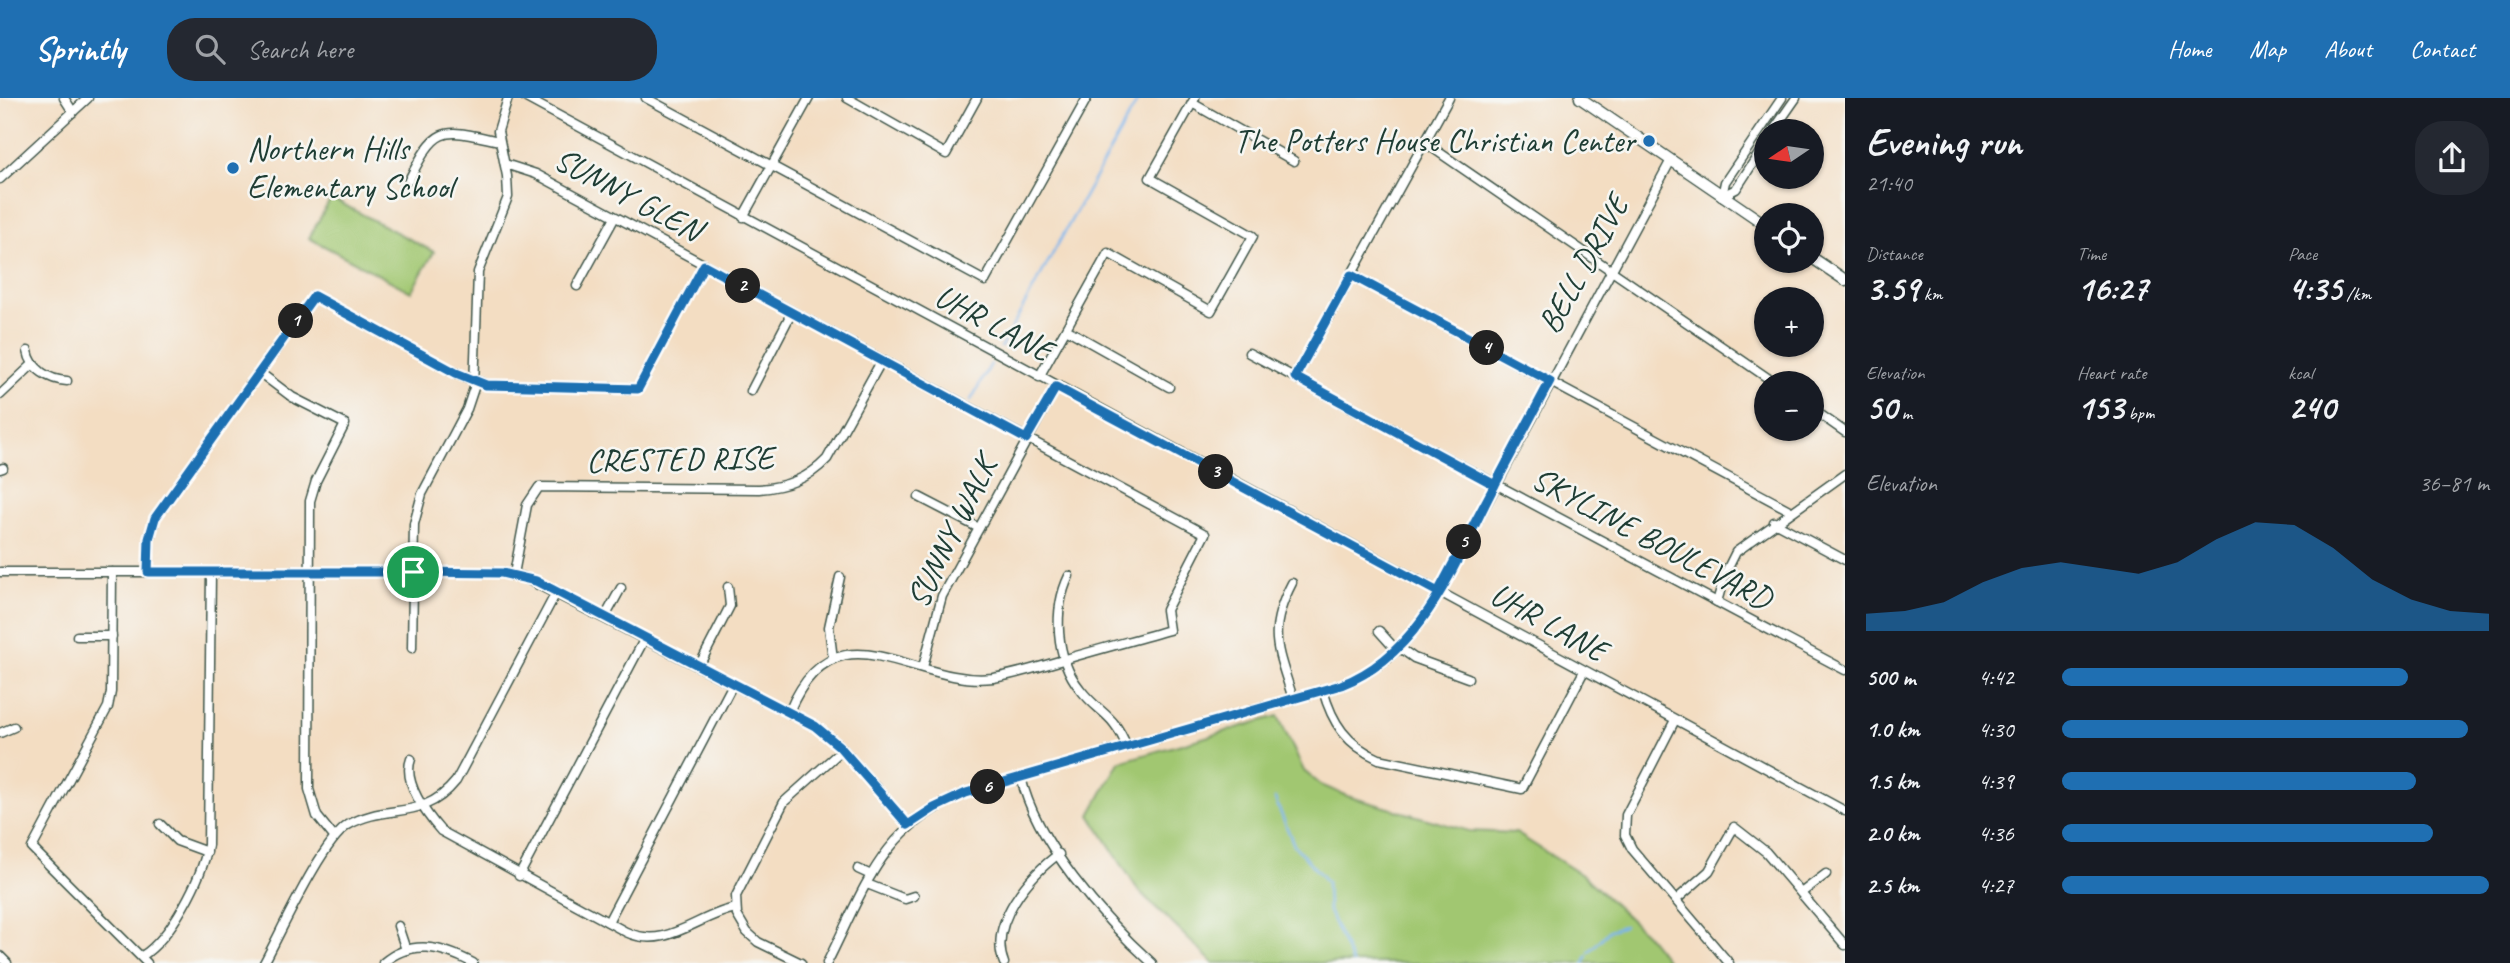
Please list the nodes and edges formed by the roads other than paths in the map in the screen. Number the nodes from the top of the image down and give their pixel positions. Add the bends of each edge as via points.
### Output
1 (64, 98) edge
2 (88, 98) edge
3 (508, 98) edge
4 (526, 98) edge
5 (646, 98) edge
6 (809, 98) edge
7 (847, 98) edge
8 (978, 98) edge
9 (1087, 98) edge
10 (1449, 98) edge
11 (1580, 98) edge
12 (1782, 98) edge
13 (1796, 98) edge
14 (1194, 100) edge
15 (864, 102) edge
16 (73, 112) junction
17 (1781, 119) edge
18 (499, 141) junction
19 (1424, 142) junction
20 (1294, 160) dead end
21 (1671, 160) junction
22 (1754, 161) edge
23 (505, 164) junction
24 (771, 166) junction
25 (1, 175) edge
26 (409, 180) dead end
27 (1722, 196) junction
28 (615, 217) junction
29 (743, 217) junction
30 (1754, 217) edge
31 (704, 265) junction
32 (1824, 266) edge
33 (1609, 270) junction
34 (1351, 275) junction
35 (1845, 280) edge
36 (577, 286) dead end
37 (792, 312) junction
38 (1066, 329) junction
39 (28, 351) dead end
40 (1249, 354) dead end
41 (882, 360) junction
42 (33, 365) junction
43 (1757, 371) edge
44 (259, 372) junction
45 (1038, 377) junction
46 (1295, 377) junction
47 (67, 380) dead end
48 (1550, 381) junction
49 (475, 382) junction
50 (1056, 387) junction
51 (1169, 387) dead end
52 (751, 391) dead end
53 (0, 395) edge
54 (1824, 417) edge
55 (1845, 432) edge
56 (1026, 439) junction
57 (1845, 474) edge
58 (1495, 485) junction
59 (919, 497) dead end
60 (1791, 511) junction
61 (1774, 522) junction
62 (979, 528) junction
63 (1845, 560) edge
64 (0, 572) edge
65 (112, 572) junction
66 (148, 572) junction
67 (211, 572) junction
68 (413, 572) junction
69 (309, 574) junction
70 (514, 574) junction
71 (1069, 576) dead end
72 (840, 577) dead end
73 (1292, 583) dead end
74 (728, 587) dead end
75 (621, 588) dead end
76 (557, 591) junction
77 (1438, 592) junction
78 (1717, 602) junction
79 (605, 617) junction
80 (1378, 631) dead end
81 (77, 636) dead end
82 (112, 636) junction
83 (645, 638) junction
84 (412, 649) dead end
85 (1399, 649) junction
86 (833, 659) junction
87 (1066, 659) junction
88 (699, 666) junction
89 (923, 667) junction
90 (1845, 670) edge
91 (1584, 671) junction
92 (1468, 678) dead end
93 (733, 684) junction
94 (1323, 690) junction
95 (1293, 699) junction
96 (789, 712) junction
97 (1675, 720) junction
98 (14, 727) dead end
99 (0, 733) edge
100 (1127, 747) junction
101 (842, 750) junction
102 (411, 759) dead end
103 (1021, 777) junction
104 (424, 807) junction
105 (1845, 811) edge
106 (160, 824) dead end
107 (908, 825) junction
108 (334, 837) junction
109 (207, 852) junction
110 (1059, 854) junction
111 (858, 869) dead end
112 (1826, 874) dead end
113 (871, 875) junction
114 (519, 876) junction
115 (867, 884) junction
116 (1801, 892) junction
117 (914, 896) dead end
118 (1676, 900) junction
119 (736, 908) junction
120 (608, 922) junction
121 (398, 926) dead end
122 (1845, 945) edge
123 (405, 950) junction
124 (0, 956) edge
125 (145, 960) edge
126 (7, 963) edge
127 (264, 963) edge
128 (383, 963) edge
129 (473, 963) edge
130 (801, 963) edge
131 (827, 963) edge
132 (1004, 963) edge
133 (1152, 963) edge
134 (1729, 963) edge

1 - 16 street
2 - 16 street
3 - 18 street via 500,116
4 - 29 street, UHR LANE
5 - 24 street
6 - 24 street
7 - 15 street
8 - 15 street via 946,154
9 - 24 street via 985,281
10 - 19 street
11 - 21 main road
12 - 27 street via 1725,182
13 - 17 street
14 - 20 street
14 - 38 street via 1150,178 1253,236 1211,311 1108,253
16 - 25 street
18 - 23 street
18 - 26 street via 460,132 440,134 424,150
19 - 33 street
19 - 34 street
21 - 27 main road
21 - 33 street, BELL DRIVE
22 - 27 street via 1736,189
23 - 28 street, SUNNY GLEN via 536,174
23 - 49 street via 509,190 505,210 478,272
24 - 29 street
27 - 30 main road
28 - 31 street, SUNNY GLEN
28 - 36 street
29 - 45 street, UHR LANE
31 - 37 street, SUNNY GLEN
31 - 49 street via 638,389 498,387
32 - 35 main road
33 - 43 street
33 - 48 street, BELL DRIVE
34 - 46 street
34 - 48 street
37 - 41 street, SUNNY GLEN
37 - 52 street
38 - 45 street
38 - 51 street
39 - 42 street
40 - 46 street, SKYLINE BOULEVARD
41 - 56 street, SUNNY GLEN
41 - 70 street, CRESTED RISE via 827,459 793,483 759,489 539,487 527,505
42 - 47 street via 49,377
42 - 53 street
44 - 49 street via 314,296
44 - 66 street via 155,518
44 - 69 street via 292,397 345,424 313,487
45 - 50 street, UHR LANE
46 - 58 street, SKYLINE BOULEVARD
48 - 58 street, BELL DRIVE
48 - 60 street
49 - 68 street via 467,409 419,504
50 - 56 street, SUNNY WALK
50 - 77 street, UHR LANE
54 - 55 street
56 - 62 street, SUNNY WALK
56 - 87 street, SUNNY GLEN via 1205,534 1166,610 1169,630
57 - 60 street
58 - 77 street, BELL DRIVE
58 - 78 street, SKYLINE BOULEVARD
59 - 62 street
60 - 61 street
61 - 63 street
61 - 78 street via 1736,552 1724,573
62 - 89 street, SUNNY WALK via 937,608
64 - 65 street
65 - 66 street
65 - 82 street
66 - 67 street
67 - 69 street
67 - 109 street
68 - 69 street
68 - 70 street
68 - 84 street
69 - 108 street via 309,789 317,816
70 - 76 street
71 - 87 street via 1057,614
72 - 86 street via 829,627
73 - 95 street via 1275,631
74 - 88 street via 730,606
75 - 79 street
76 - 79 street
76 - 104 street via 456,781
77 - 85 street, BELL DRIVE
77 - 91 street, UHR LANE
78 - 90 street, SKYLINE BOULEVARD
79 - 83 street
80 - 85 street
81 - 82 street
82 - 125 street via 108,707 32,848
83 - 88 street
83 - 114 street
85 - 92 street
85 - 94 street, BELL DRIVE via 1369,672
86 - 89 street via 862,653
86 - 96 street via 811,674
87 - 89 street via 982,679
87 - 100 street via 1080,689 1115,721
88 - 93 street
91 - 94 street via 1522,789 1363,752 1337,726
91 - 97 street, UHR LANE
93 - 96 street
93 - 120 street
94 - 95 street, BELL DRIVE
95 - 100 street, BELL DRIVE
96 - 101 street via 823,731
97 - 105 street, UHR LANE
97 - 118 street via 1624,824 1628,844
98 - 99 street
100 - 103 street, BELL DRIVE
101 - 107 street
101 - 119 street via 779,810 740,884
102 - 104 street via 410,780
103 - 107 street, BELL DRIVE via 949,800
103 - 110 street via 1032,811
104 - 108 street via 363,818
104 - 114 street via 441,831
106 - 109 street via 177,841
107 - 113 street, BELL DRIVE
108 - 127 street
109 - 125 street via 163,938
110 - 132 street via 1032,877 1009,915
110 - 133 street via 1094,903
111 - 113 street
112 - 116 street
113 - 115 street, BELL DRIVE
114 - 120 street
115 - 117 street via 905,900
115 - 131 street, BELL DRIVE
116 - 118 street via 1759,845 1734,827 1709,871
116 - 122 street
118 - 134 street
119 - 120 street via 655,939 632,935
119 - 130 street via 747,932 758,942
121 - 123 street
123 - 128 street
123 - 129 street via 441,948
124 - 126 street

